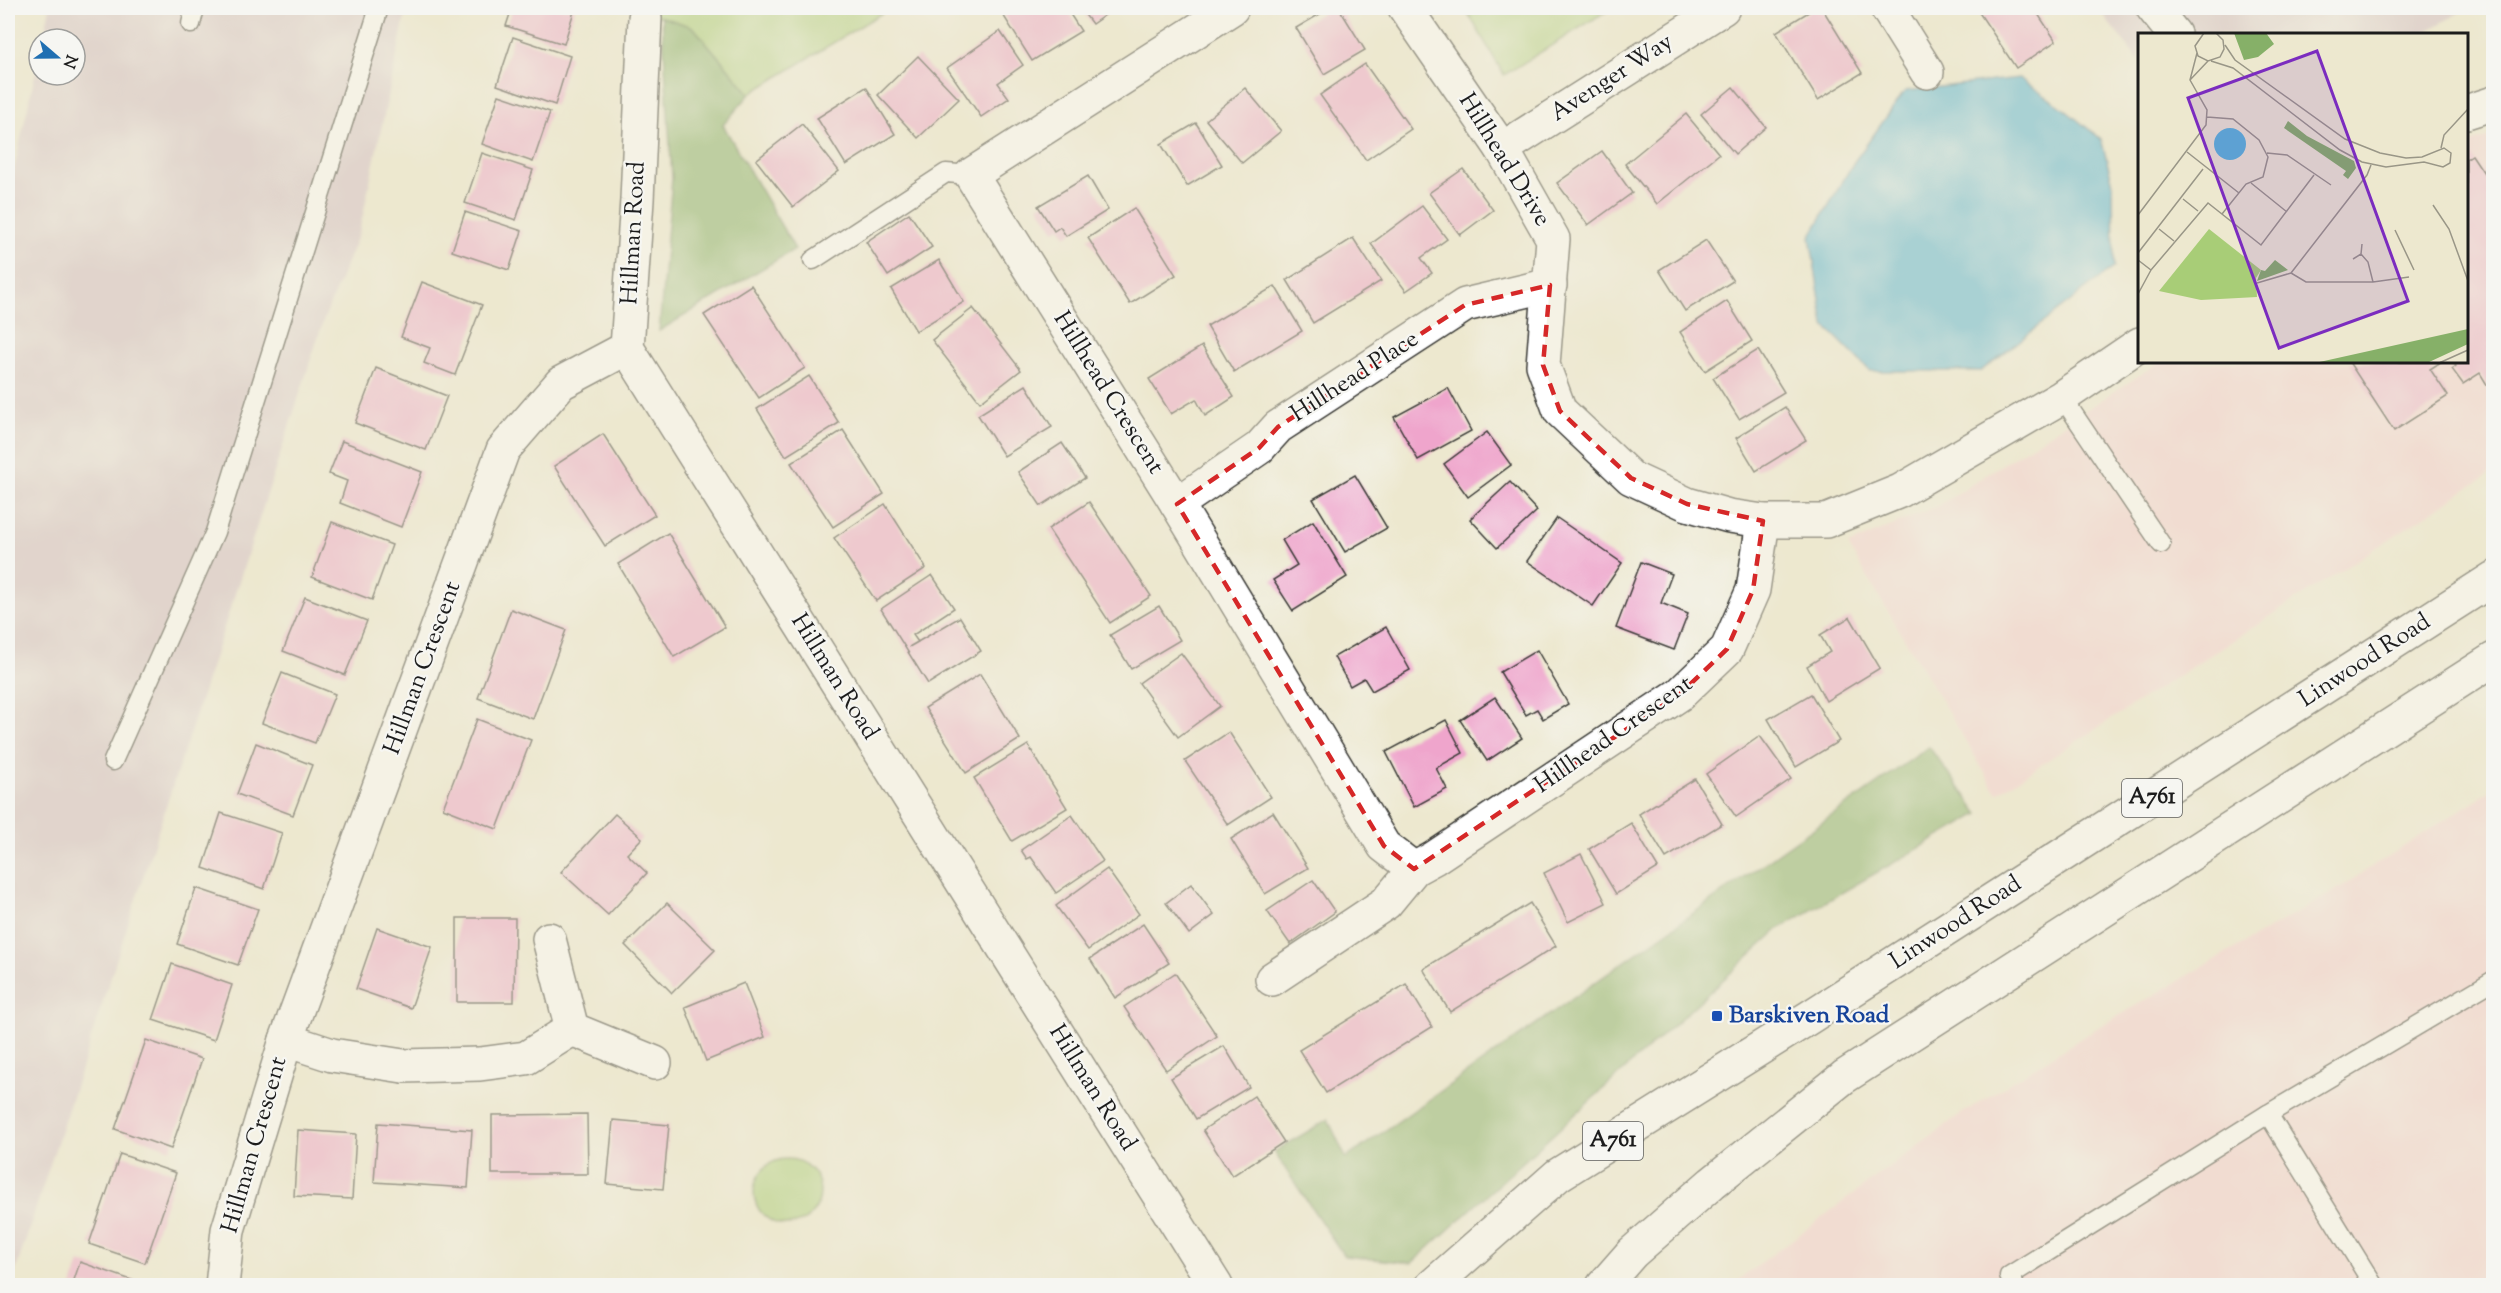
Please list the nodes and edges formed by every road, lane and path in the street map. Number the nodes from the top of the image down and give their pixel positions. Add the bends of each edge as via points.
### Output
1 (379, 8) edge
2 (1232, 8) edge
3 (1405, 8) edge
4 (1723, 8) edge
5 (1887, 8) edge
6 (2153, 8) edge
7 (645, 18) dead end
8 (2173, 33) edge
9 (1927, 72) dead end
10 (2493, 103) edge
11 (2468, 111) edge
12 (1502, 149) junction
13 (971, 175) junction
14 (813, 260) dead end
15 (1550, 285) junction
16 (2138, 345) edge
17 (627, 348) junction
18 (2062, 397) junction
19 (1177, 504) junction
20 (1763, 521) junction
21 (2161, 544) dead end
22 (2493, 578) edge
23 (2493, 659) edge
24 (113, 761) dead end
25 (1414, 868) junction
26 (549, 939) dead end
27 (1272, 979) dead end
28 (2493, 980) edge
29 (572, 1029) junction
30 (286, 1040) junction
31 (655, 1063) dead end
32 (2268, 1114) junction
33 (2006, 1282) edge
34 (222, 1286) edge
35 (1216, 1286) edge
36 (1432, 1286) edge
37 (1602, 1286) edge
38 (2374, 1286) edge

1 - 24 lane via 214,532
2 - 13 street
3 - 12 street, Hillhead Drive
4 - 12 street, Avenger Way
5 - 9 street
6 - 8 street
7 - 17 street, Hillman Road
10 - 11 street
12 - 15 street, Hillhead Drive via 1553,239
13 - 14 lane via 946,173
13 - 19 street, Hillhead Crescent
15 - 19 street, Hillhead Place via 1465,305 1278,427 1259,448
15 - 20 street, Hillhead Drive via 1543,365 1560,411 1631,478 1687,504
16 - 18 street, Hillhead Drive
17 - 30 street, Hillman Crescent via 561,383 503,450
17 - 35 street, Hillman Road
18 - 20 street, Hillhead Drive via 1900,491 1826,521
18 - 21 lane
19 - 25 street, Hillhead Crescent via 1384,846
20 - 25 street, Hillhead Crescent via 1753,590 1727,649 1680,694
22 - 36 street, Linwood Road / A761 via 1558,1175
23 - 37 street, A761 via 1844,1077 1712,1183 1632,1253
25 - 27 street, Hillhead Crescent via 1386,903
26 - 29 street
28 - 32 lane
29 - 30 street, Hillman Crescent via 526,1058 480,1065 403,1066 332,1055
29 - 31 street
30 - 34 street, Hillman Crescent via 228,1230
32 - 33 lane
32 - 38 lane

